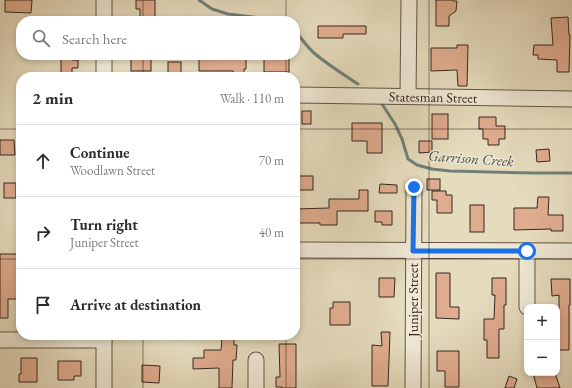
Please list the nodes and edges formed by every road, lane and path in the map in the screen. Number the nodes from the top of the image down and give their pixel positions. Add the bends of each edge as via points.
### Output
1 (104, 0) edge
2 (409, 0) edge
3 (104, 16) edge
4 (104, 60) edge
5 (104, 72) edge
6 (300, 95) edge
7 (408, 96) junction
8 (572, 99) edge
9 (414, 187) dead end
10 (300, 250) edge
11 (413, 251) junction
12 (527, 251) junction
13 (572, 252) edge
14 (527, 304) edge
15 (0, 340) edge
16 (16, 340) edge
17 (104, 340) edge
18 (256, 360) dead end
19 (104, 388) edge
20 (256, 388) edge
21 (413, 388) edge

1 - 3 street
2 - 7 street
4 - 5 street
6 - 7 street, Statesman Street
7 - 8 street, Statesman Street
9 - 11 street, Juniper Street
10 - 11 street
11 - 12 street
11 - 21 street, Juniper Street
12 - 13 street
12 - 14 street
15 - 16 street
17 - 19 street
18 - 20 street

